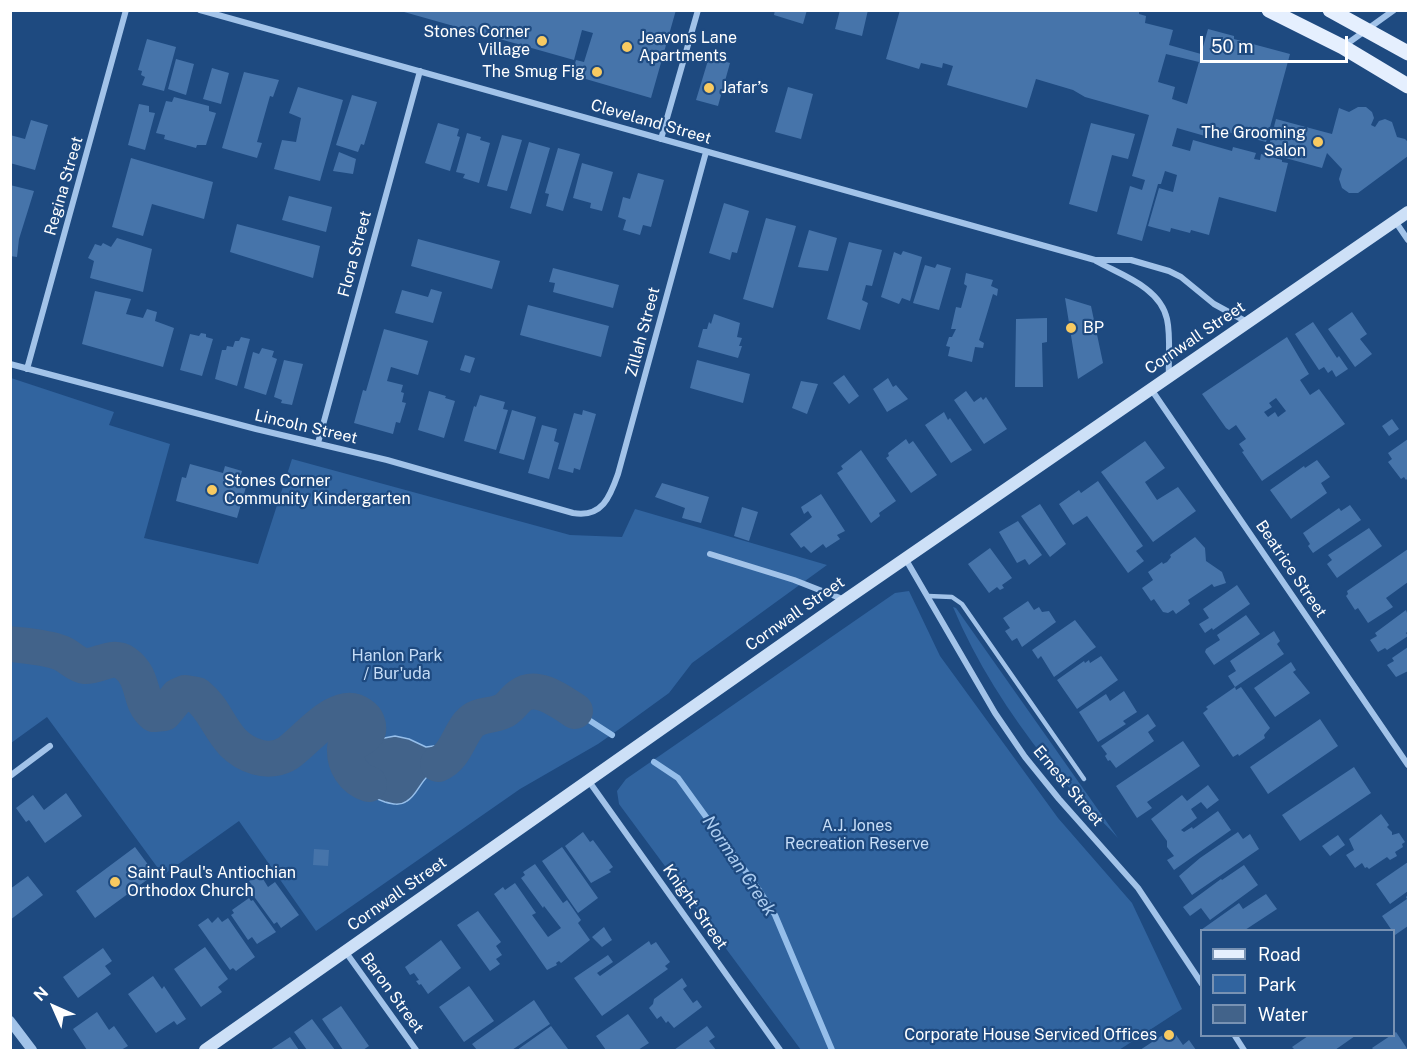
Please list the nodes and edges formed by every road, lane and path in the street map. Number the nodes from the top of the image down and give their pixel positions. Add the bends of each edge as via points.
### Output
1 (126, 10) edge
2 (200, 10) edge
3 (698, 10) edge
4 (1269, 10) edge
5 (1330, 10) edge
6 (1394, 10) edge
7 (1368, 29) junction
8 (1343, 47) junction
9 (1408, 53) edge
10 (420, 71) junction
11 (1408, 86) edge
12 (662, 139) junction
13 (706, 152) junction
14 (1408, 212) edge
15 (1395, 221) junction
16 (1408, 240) edge
17 (1095, 260) junction
18 (1248, 322) junction
19 (10, 364) edge
20 (27, 369) junction
21 (1169, 376) junction
22 (1151, 389) junction
23 (318, 443) junction
24 (594, 512) joint
25 (710, 554) dead end
26 (905, 558) junction
27 (928, 596) junction
28 (845, 600) junction
29 (50, 746) dead end
30 (1408, 765) edge
31 (10, 776) edge
32 (1084, 778) dead end
33 (588, 780) junction
34 (345, 950) junction
35 (1200, 981) edge
36 (10, 1021) edge
37 (1236, 1037) edge
38 (32, 1050) edge
39 (205, 1050) edge
40 (417, 1050) edge
41 (780, 1050) edge
42 (1244, 1050) edge

1 - 20 street, Regina Street
2 - 10 street, Cleveland Street
3 - 12 street
4 - 8 main road
5 - 7 main road
6 - 7 street
7 - 8 street
7 - 9 main road
8 - 11 main road
10 - 12 street, Cleveland Street
10 - 23 street, Flora Street
12 - 13 street, Cleveland Street
13 - 17 street, Cleveland Street
13 - 24 street, Zillah Street via 618,474 609,496
14 - 15 main road, Cornwall Street
15 - 16 street
15 - 18 main road, Cornwall Street
17 - 18 street, Cleveland Street via 1131,260 1169,271 1214,304
17 - 21 street, Cleveland Street via 1142,285 1158,300 1167,319
18 - 21 main road, Cornwall Street
19 - 20 street, Lincoln Street
20 - 23 street, Lincoln Street
21 - 22 main road, Cornwall Street
22 - 26 main road, Cornwall Street
22 - 30 street, Beatrice Street
23 - 24 street, Lincoln Street via 573,513
25 - 28 street
26 - 27 street, Ernest Street
26 - 28 main road, Cornwall Street
27 - 32 lane, Ernest Street via 952,597 962,604
27 - 35 street, Ernest Street via 1025,757 1137,888
28 - 33 main road, Cornwall Street
29 - 31 street
33 - 34 main road, Cornwall Street
33 - 41 street, Knight Street
34 - 39 main road, Cornwall Street
34 - 40 street, Baron Street
36 - 38 street
37 - 42 street

